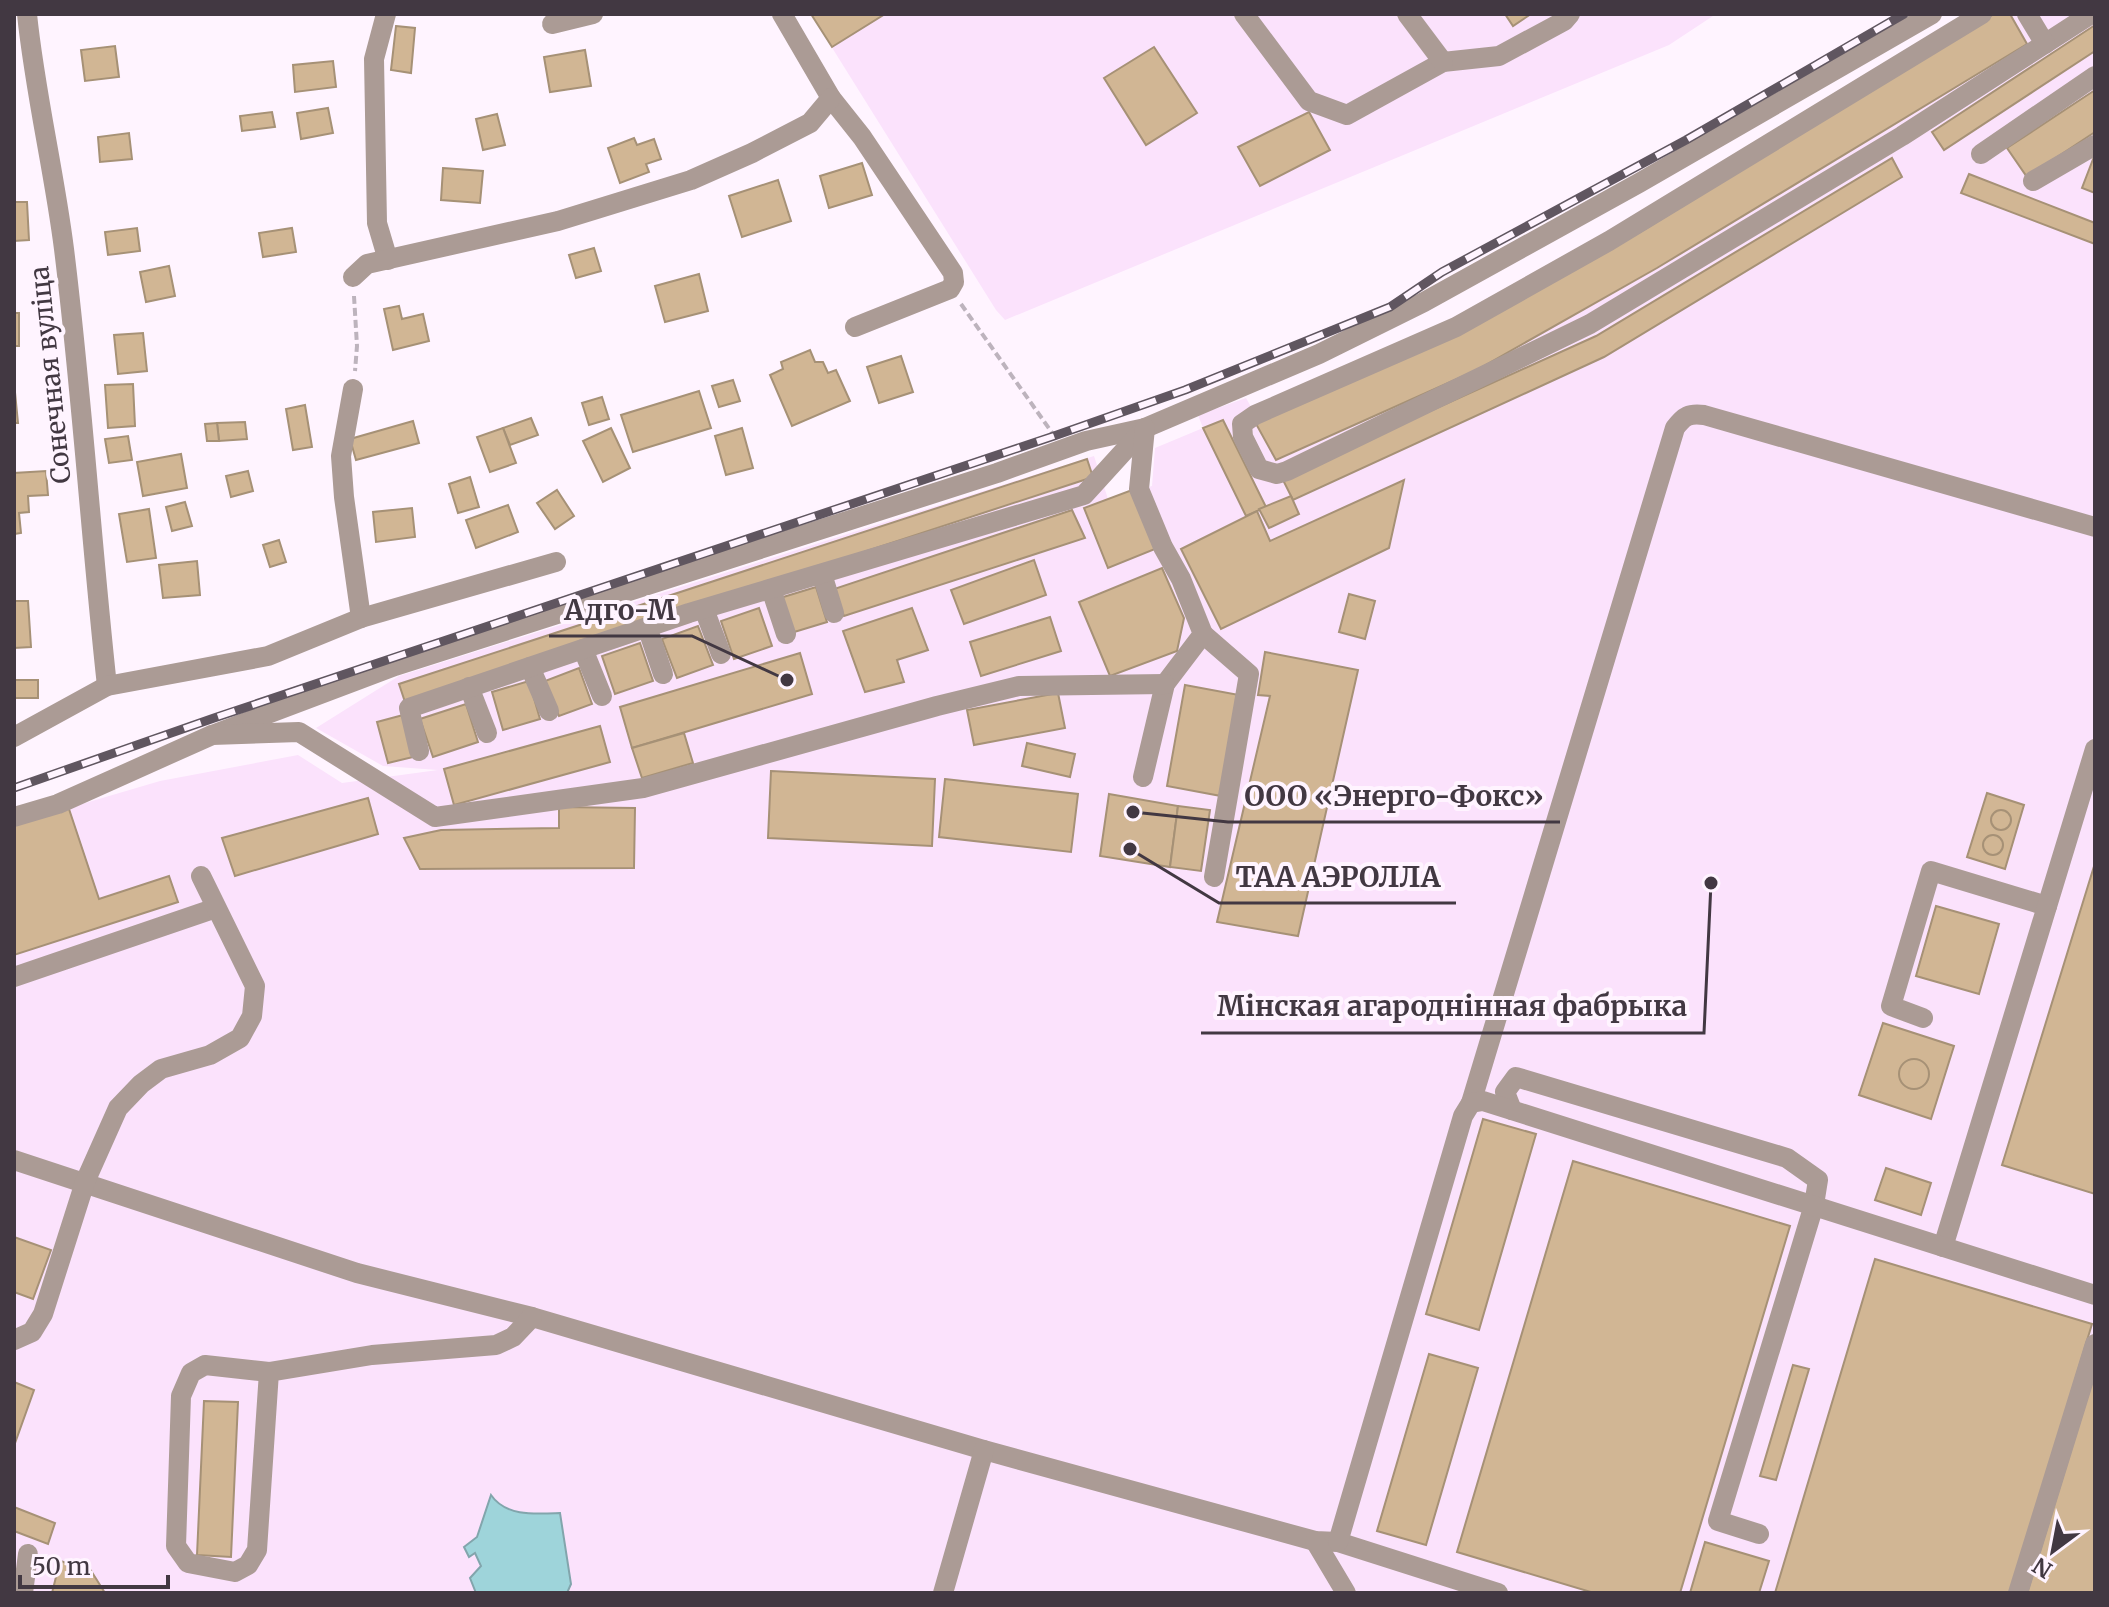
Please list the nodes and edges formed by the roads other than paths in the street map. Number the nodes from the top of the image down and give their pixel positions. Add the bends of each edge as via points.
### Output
1 (27, 14) edge
2 (386, 14) edge
3 (593, 14) edge
4 (782, 14) edge
5 (1244, 14) edge
6 (1407, 14) edge
7 (1570, 14) edge
8 (1932, 14) edge
9 (1982, 14) edge
10 (2027, 14) edge
11 (2091, 14) edge
12 (552, 24) dead end
13 (2045, 44) junction
14 (1443, 62) junction
15 (2095, 76) edge
16 (831, 98) junction
17 (2095, 145) edge
18 (1981, 154) dead end
19 (2033, 181) dead end
20 (388, 260) junction
21 (353, 277) road end
22 (855, 327) dead end
23 (353, 389) road end
24 (1145, 428) junction
25 (2095, 527) edge
26 (556, 562) dead end
27 (822, 574) junction
28 (771, 589) junction
29 (704, 609) junction
30 (834, 613) dead end
31 (361, 618) junction
32 (647, 627) junction
33 (786, 634) dead end
34 (1203, 634) junction
35 (583, 649) junction
36 (721, 654) dead end
37 (530, 667) junction
38 (663, 674) dead end
39 (1165, 684) junction
40 (107, 686) junction
41 (469, 687) junction
42 (602, 696) dead end
43 (549, 711) dead end
44 (487, 733) dead end
45 (212, 735) junction
46 (14, 737) edge
47 (2095, 749) edge
48 (419, 751) dead end
49 (1143, 777) dead end
50 (14, 817) edge
51 (201, 876) dead end
52 (1214, 877) dead end
53 (2047, 906) junction
54 (216, 908) junction
55 (14, 977) edge
56 (1923, 1018) dead end
57 (1471, 1103) junction
58 (1512, 1110) junction
59 (14, 1160) edge
60 (85, 1182) junction
61 (1814, 1205) junction
62 (1943, 1247) junction
63 (2095, 1295) edge
64 (532, 1317) junction
65 (14, 1340) edge
66 (2095, 1344) edge
67 (269, 1372) junction
68 (984, 1450) junction
69 (1759, 1534) dead end
70 (1315, 1541) junction
71 (1338, 1542) junction
72 (28, 1554) dead end
73 (23, 1593) edge
74 (943, 1593) edge
75 (1346, 1593) edge
76 (1498, 1593) edge
77 (2018, 1593) edge

1 - 40 street, Сонечная вуліца via 64,248
2 - 20 street via 374,59 377,223
3 - 12 street
4 - 16 street
5 - 14 street via 1309,101 1347,115
6 - 14 street
7 - 14 street via 1499,56
8 - 24 street via 1424,302 1259,381
9 - 13 street via 1609,241 1456,327 1255,415 1242,424 1259,469 1287,471 1590,324
10 - 13 street
11 - 13 street
15 - 18 street
16 - 20 street via 810,123 691,180 558,221
16 - 22 street via 953,273 954,282 950,289
17 - 19 street
20 - 21 street via 367,264
23 - 31 street via 341,456
24 - 27 street via 1084,495
24 - 34 street via 1139,489
24 - 45 street via 1086,441 395,666
25 - 57 street via 1704,415 1691,413 1682,419 1675,428
26 - 31 street
27 - 28 street
27 - 30 street
28 - 29 street
28 - 33 street
29 - 32 street
29 - 36 street
31 - 40 street via 268,656
32 - 35 street
32 - 38 street
34 - 39 street
34 - 52 street via 1249,674
35 - 37 street
35 - 42 street
37 - 41 street
37 - 43 street
39 - 45 street via 1019,686 643,788 435,817 299,732
39 - 49 street
40 - 46 street
41 - 44 street
41 - 48 street via 409,708
45 - 50 street via 58,804
47 - 53 street
51 - 54 street
53 - 56 street via 1931,871 1891,1006
53 - 62 street
54 - 55 street
54 - 60 street via 255,986 252,1016 240,1038 210,1055 161,1069 141,1084 118,1108
57 - 58 street
57 - 71 street
58 - 61 street
58 - 61 street via 1505,1092 1516,1077 1787,1158 1818,1180
59 - 60 street
60 - 64 street via 357,1273
60 - 65 street via 43,1314 32,1332
61 - 62 street
61 - 69 street via 1718,1521
62 - 63 street
64 - 67 street via 513,1337 496,1345 372,1355
64 - 68 street
66 - 77 street
67 - 67 street via 205,1365 191,1373 181,1396 176,1546 188,1563 235,1572 248,1565 257,1550
68 - 70 street
68 - 74 street
70 - 71 street
70 - 75 street
71 - 76 street
72 - 73 street

